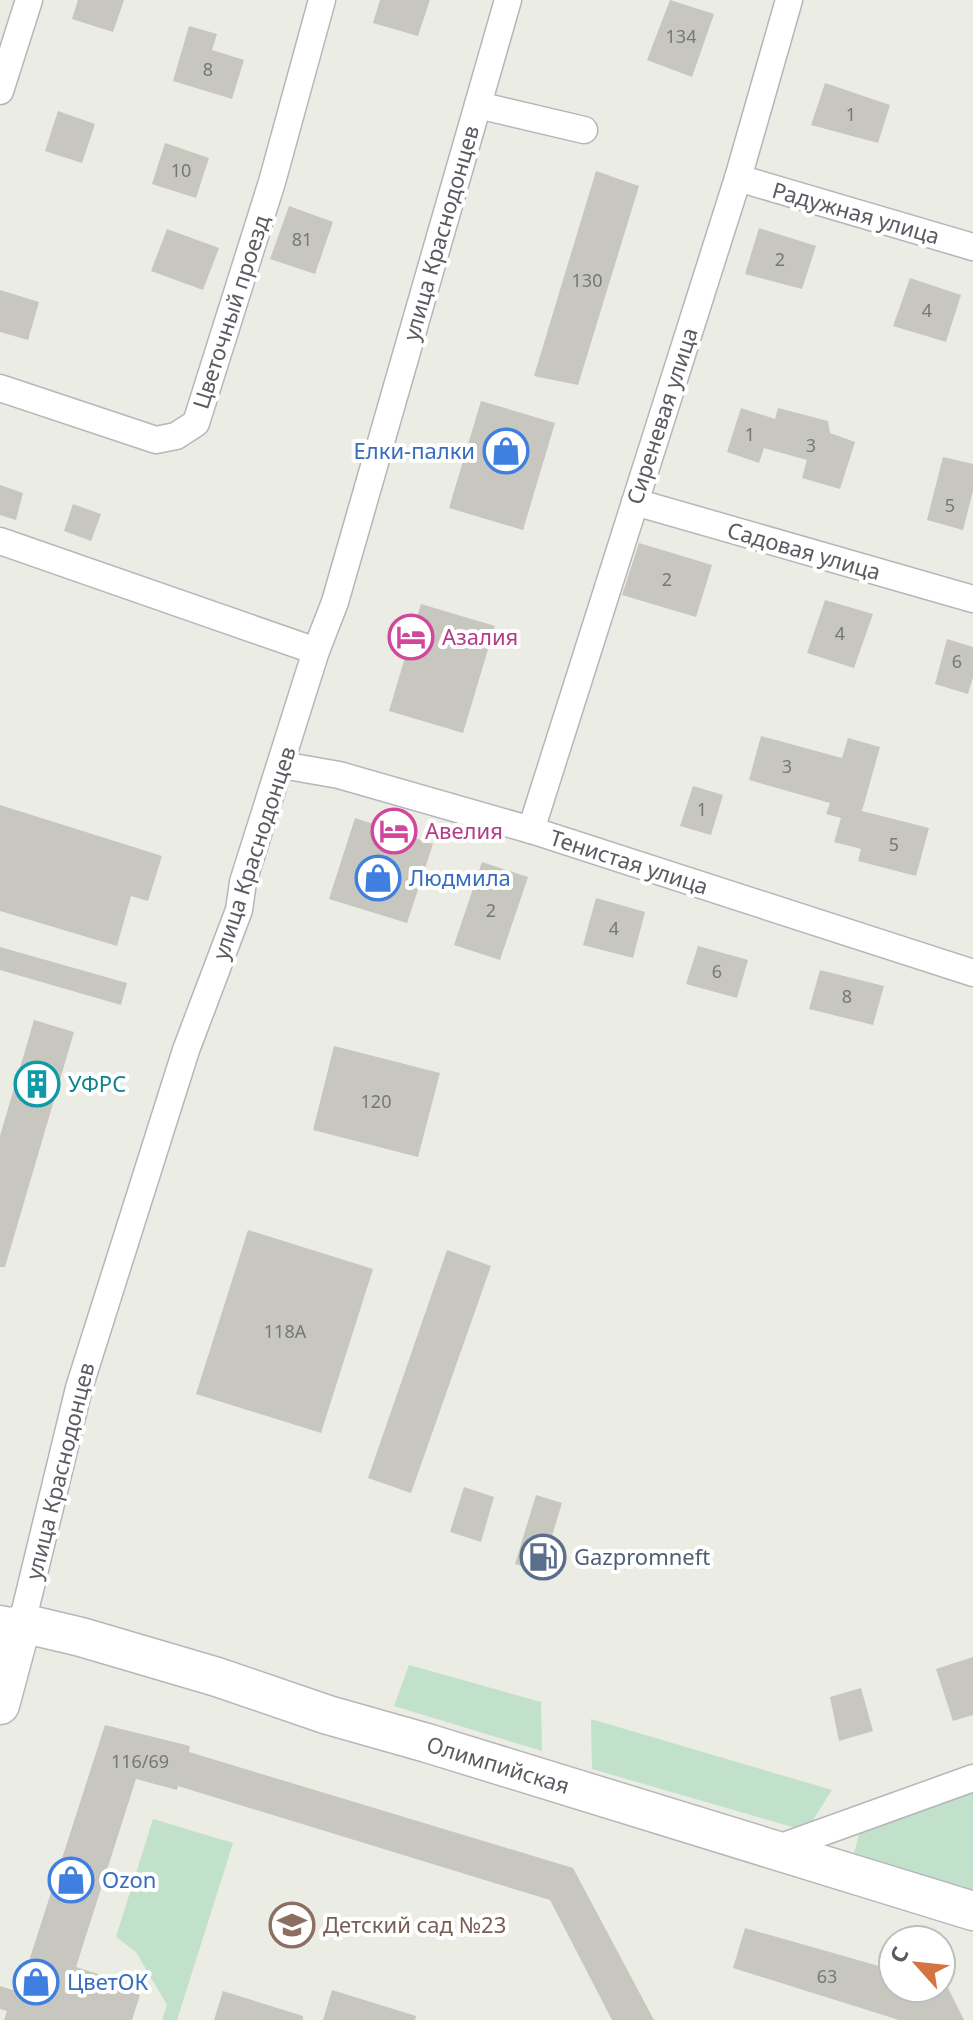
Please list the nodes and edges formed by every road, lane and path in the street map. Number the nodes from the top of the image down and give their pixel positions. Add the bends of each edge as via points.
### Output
1 (29, 0) edge
2 (322, 0) edge
3 (508, 0) edge
4 (789, 0) edge
5 (0, 91) edge
6 (478, 105) junction
7 (584, 130) dead end
8 (738, 178) junction
9 (973, 247) edge
10 (0, 388) edge
11 (635, 502) junction
12 (0, 541) edge
13 (973, 599) edge
14 (316, 651) junction
15 (282, 765) junction
16 (531, 830) junction
17 (973, 973) edge
18 (11, 1621) edge
19 (0, 1705) edge
20 (973, 1778) edge
21 (773, 1850) junction
22 (973, 1911) edge

1 - 5 street
2 - 10 street, Цветочный проезд via 272,182 196,423 176,436 156,440
3 - 6 street, улица Краснодонцев
4 - 8 street, Сиреневая улица
6 - 7 street
6 - 14 street, улица Краснодонцев via 335,602
8 - 9 street, Радужная улица
8 - 11 street, Сиреневая улица
11 - 13 street, Садовая улица
11 - 16 street, Сиреневая улица
12 - 14 street
14 - 15 street, улица Краснодонцев
15 - 16 street, Тенистая улица via 339,775
15 - 18 street, улица Краснодонцев via 243,882 239,910 186,1050
16 - 17 street, Тенистая улица
18 - 19 main road, улица Краснодонцев
18 - 21 main road, Олимпийская via 217,1677
20 - 21 street
21 - 22 main road, Олимпийская

